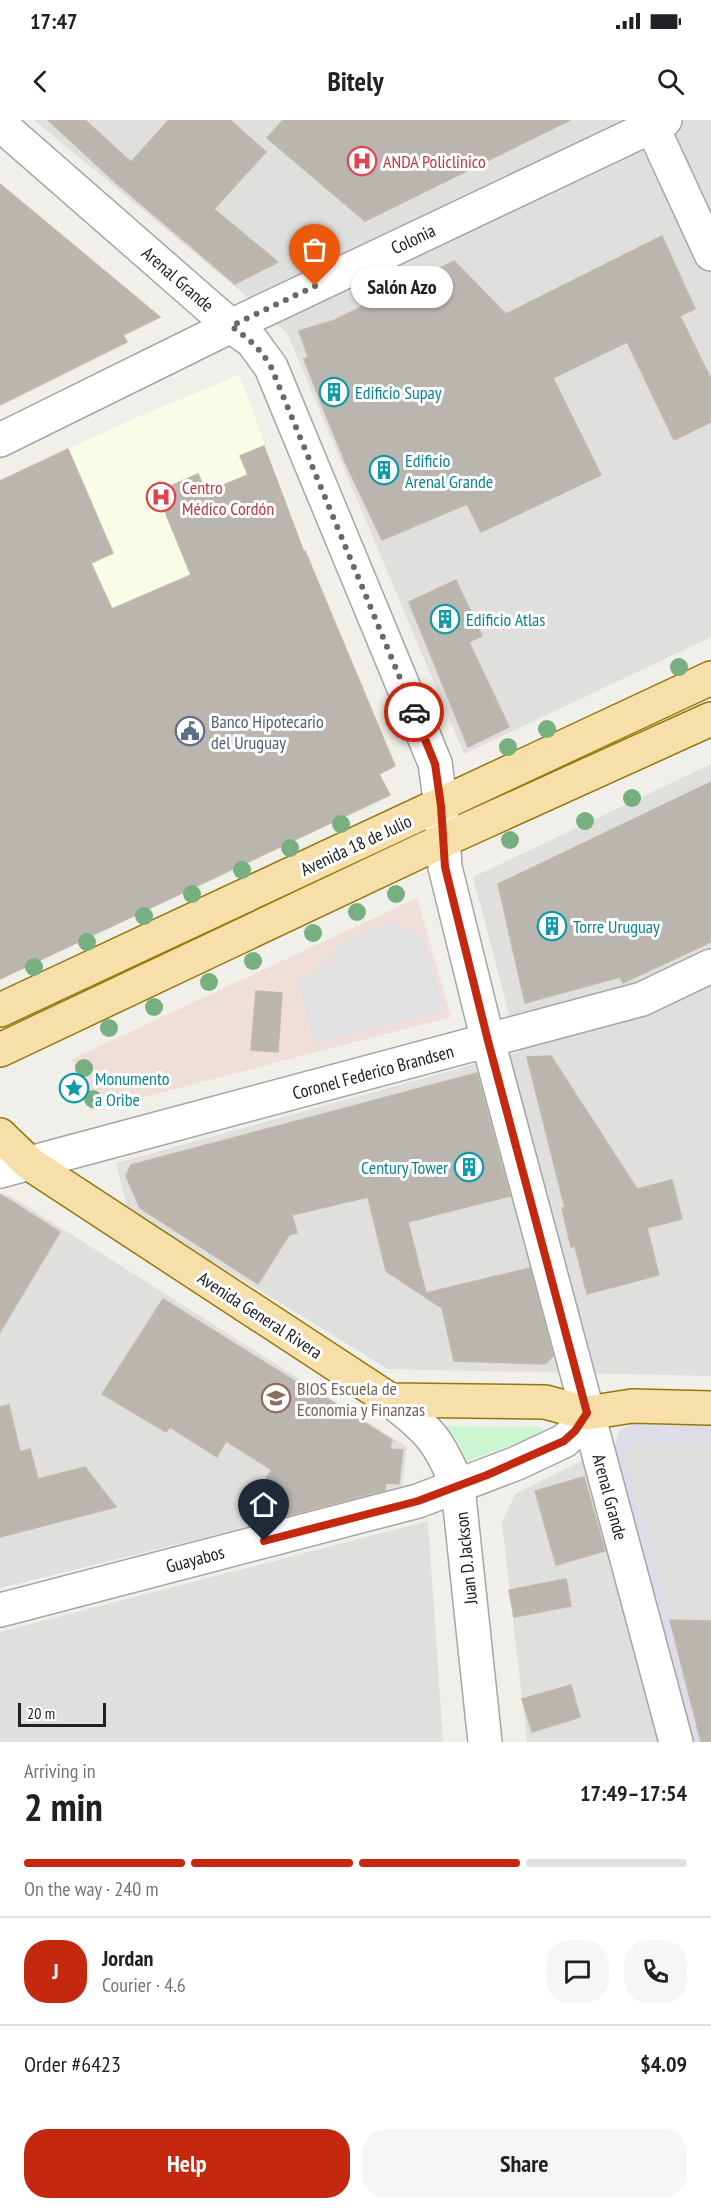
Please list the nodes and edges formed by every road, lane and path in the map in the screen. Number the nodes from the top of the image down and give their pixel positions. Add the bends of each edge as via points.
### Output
1 (658, 123) edge
2 (0, 124) edge
3 (711, 254) edge
4 (231, 326) junction
5 (0, 440) edge
6 (711, 678) edge
7 (711, 719) edge
8 (441, 806) junction
9 (444, 840) junction
10 (711, 966) edge
11 (0, 1010) edge
12 (488, 1041) junction
13 (0, 1050) edge
14 (0, 1135) edge
15 (15, 1168) edge
16 (390, 1400) junction
17 (711, 1408) edge
18 (587, 1413) junction
19 (458, 1487) junction
20 (0, 1610) edge
21 (485, 1742) edge
22 (676, 1742) edge

1 - 3 street
1 - 4 street, Colonia
2 - 4 street, Arenal Grande
4 - 5 street, Colonia
4 - 8 street, Arenal Grande via 252,341 271,367 435,764
6 - 8 main road, Avenida 18 de Julio
7 - 9 main road, Avenida 18 de Julio
8 - 9 street, Arenal Grande
8 - 11 main road, Avenida 18 de Julio
9 - 12 street, Arenal Grande via 445,867
9 - 13 main road, Avenida 18 de Julio
10 - 12 street, Coronel Federico Brandsen via 642,999
12 - 15 street, Coronel Federico Brandsen
12 - 18 street, Arenal Grande
14 - 15 main road, Avenida General Rivera
15 - 16 main road, Avenida General Rivera
16 - 18 main road via 545,1402
16 - 19 street, Juan D. Jackson via 436,1441
17 - 18 main road via 632,1406
18 - 19 street via 564,1441
18 - 22 street, Arenal Grande
19 - 20 street, Guayabos via 418,1501
19 - 21 street, Juan D. Jackson

